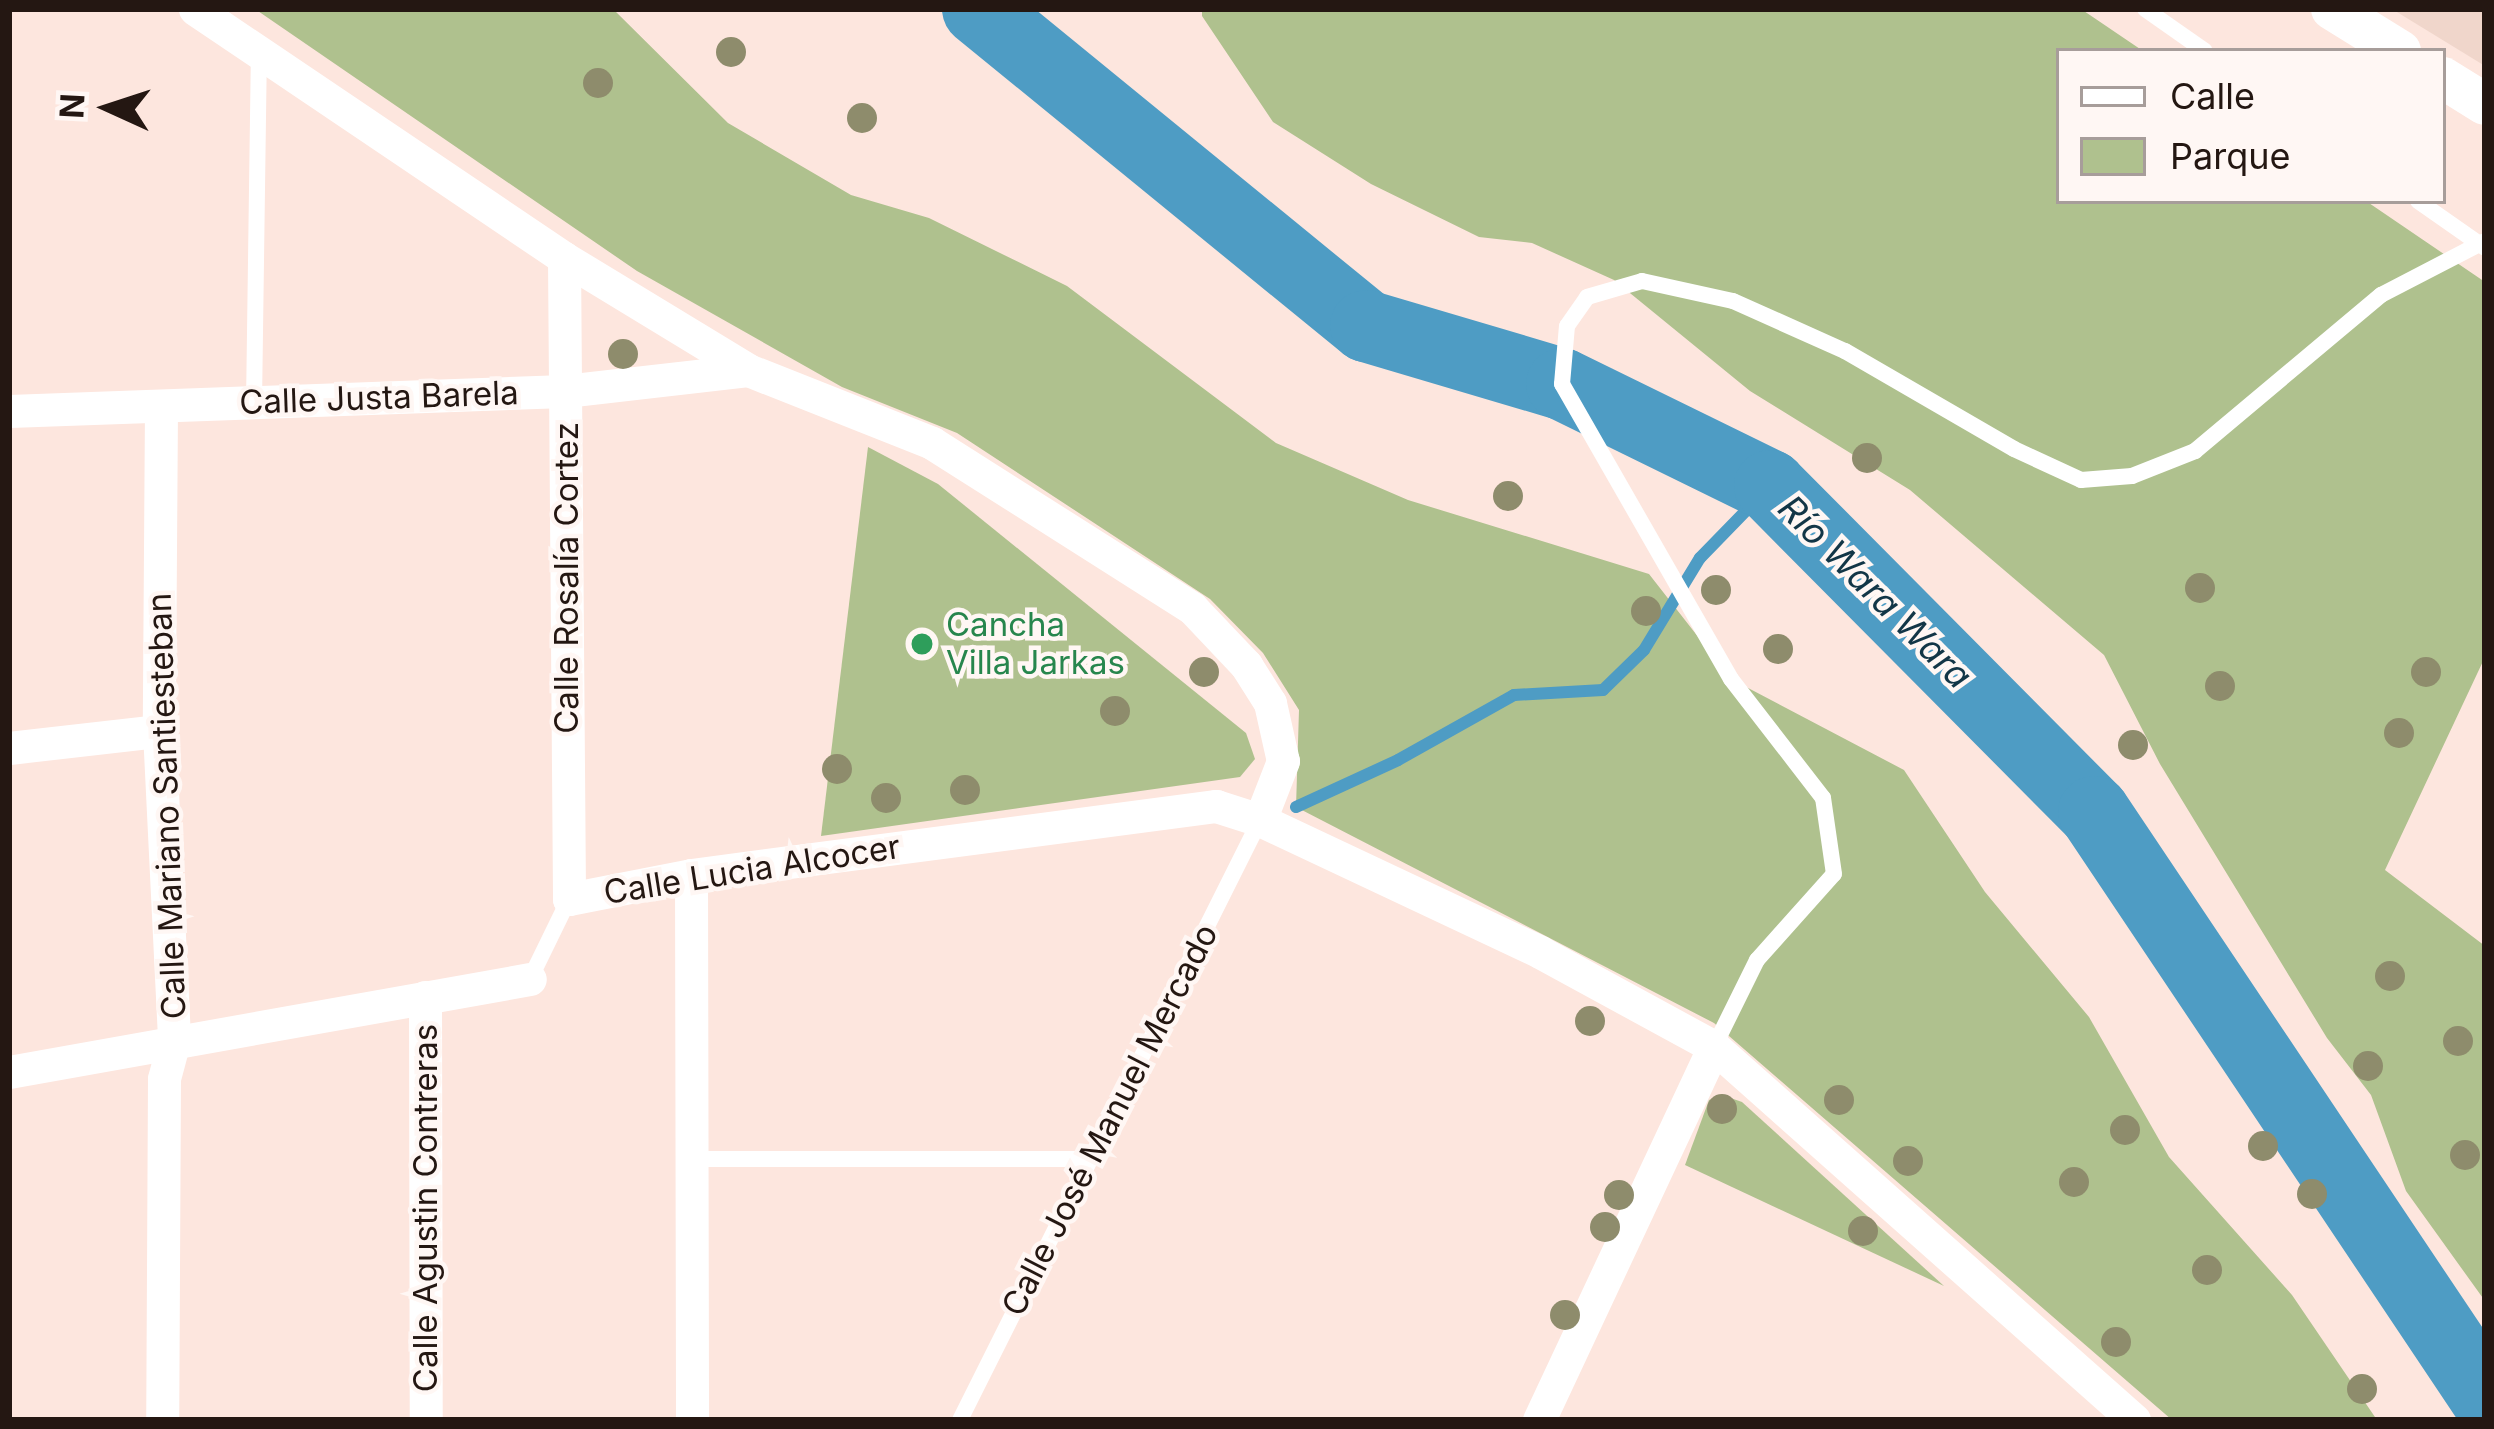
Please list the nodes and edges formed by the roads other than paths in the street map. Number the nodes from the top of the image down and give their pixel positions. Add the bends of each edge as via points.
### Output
1 (195, 9) edge
2 (2145, 9) edge
3 (2332, 9) edge
4 (2200, 48) edge
5 (2395, 48) edge
6 (259, 53) junction
7 (2446, 80) edge
8 (2485, 104) edge
9 (2422, 204) edge
10 (2483, 245) edge
11 (564, 258) junction
12 (748, 370) junction
13 (565, 392) junction
14 (254, 404) junction
15 (161, 406) junction
16 (9, 411) edge
17 (159, 731) junction
18 (9, 748) edge
19 (1261, 820) junction
20 (691, 875) junction
21 (569, 899) junction
22 (530, 979) joint
23 (425, 997) junction
24 (174, 1041) junction
25 (1714, 1046) junction
26 (9, 1072) edge
27 (692, 1159) junction
28 (1088, 1159) junction
29 (162, 1420) edge
30 (426, 1420) edge
31 (692, 1420) edge
32 (960, 1420) edge
33 (1540, 1420) edge
34 (2134, 1420) edge

1 - 6 street
2 - 4 lane
3 - 5 street
6 - 11 street
6 - 14 lane
7 - 8 street
9 - 10 lane
10 - 25 lane via 2381,295 2194,451 2132,476 2081,480 1845,351 1733,302 1642,281 1587,297 1567,326 1562,385 1731,680 1823,798 1834,874 1757,960
11 - 12 street
11 - 13 street, Calle Rosalía Cortez
12 - 13 street, Calle Justa Barela
12 - 19 street via 932,443 1192,608 1270,703 1282,761
13 - 14 street, Calle Justa Barela
13 - 21 street, Calle Rosalía Cortez
14 - 15 street, Calle Justa Barela
15 - 16 street, Calle Justa Barela
15 - 17 street, Calle Mariano Santiesteban
17 - 18 street
17 - 24 street, Calle Mariano Santiesteban
19 - 20 street, Calle Lucia Alcocer via 1216,806
19 - 25 street, Calle Lucia Alcocer via 1540,952
19 - 28 lane, Calle José Manuel Mercado
20 - 21 street, Calle Lucia Alcocer
20 - 27 street
21 - 22 lane, Calle Lucia Alcocer
22 - 23 street, Calle Lucia Alcocer
23 - 24 street, Calle Lucia Alcocer
23 - 30 street, Calle Agustin Contreras
24 - 26 street, Calle Lucia Alcocer
24 - 29 street, Calle Mariano Santiesteban via 164,1079
25 - 33 street
25 - 34 street, Calle Lucia Alcocer
27 - 28 lane
27 - 31 street
28 - 32 lane, Calle José Manuel Mercado

